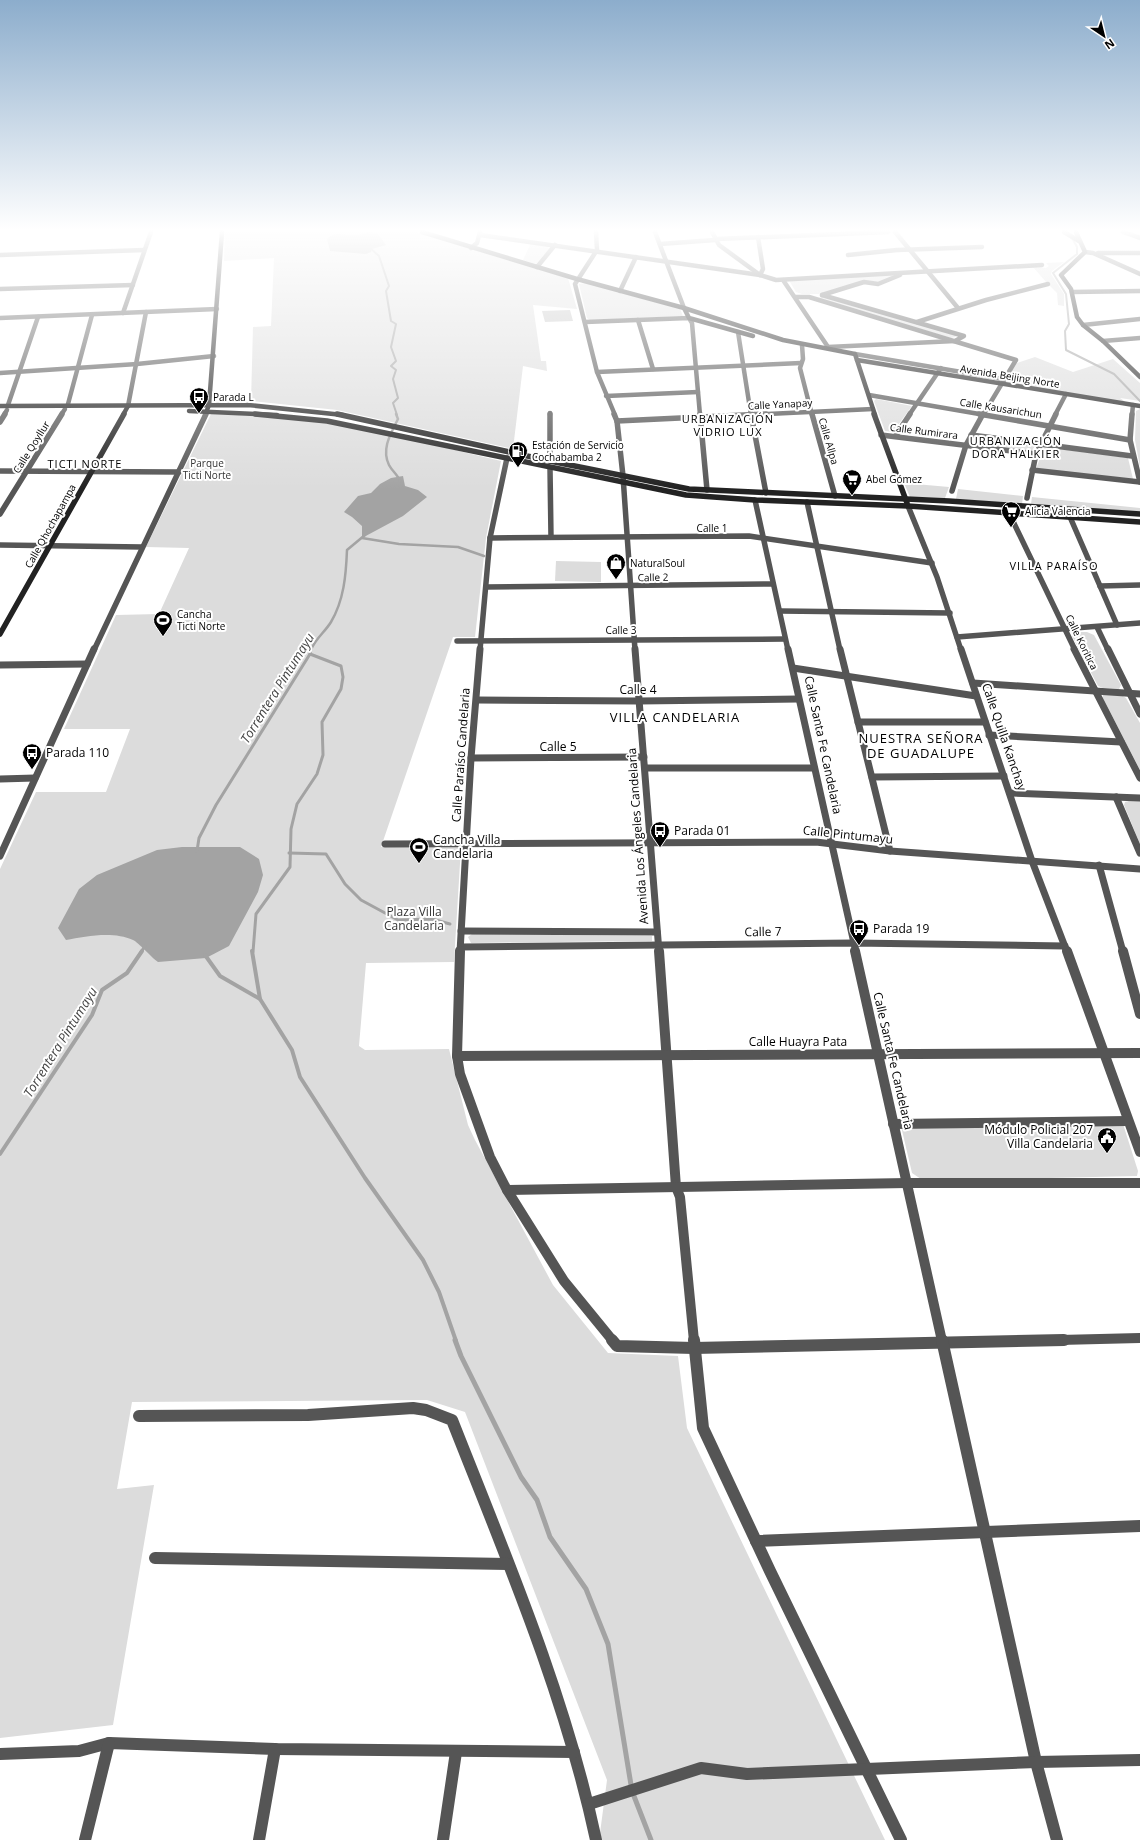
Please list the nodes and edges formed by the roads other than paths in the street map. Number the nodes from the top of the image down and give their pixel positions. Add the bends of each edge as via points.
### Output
1 (38, 317) edge
2 (91, 318) edge
3 (145, 318) edge
4 (216, 318) edge
5 (584, 318) edge
6 (689, 318) junction
7 (715, 318) edge
8 (808, 318) edge
9 (878, 318) edge
10 (902, 318) edge
11 (929, 318) edge
12 (1078, 318) edge
13 (1140, 319) edge
14 (638, 320) junction
15 (585, 322) junction
16 (917, 322) junction
17 (1082, 325) junction
18 (738, 332) junction
19 (1140, 338) edge
20 (955, 341) junction
21 (1103, 342) junction
22 (802, 346) junction
23 (827, 348) junction
24 (214, 356) junction
25 (856, 357) junction
26 (801, 363) junction
27 (137, 364) junction
28 (743, 366) junction
29 (78, 368) junction
30 (696, 368) junction
31 (653, 369) junction
32 (940, 371) junction
33 (20, 372) junction
34 (597, 372) junction
35 (0, 373) edge
36 (1140, 377) edge
37 (1001, 381) junction
38 (698, 392) junction
39 (1066, 394) junction
40 (869, 395) junction
41 (606, 396) junction
42 (916, 404) junction
43 (1133, 405) junction
44 (0, 406) edge
45 (1140, 406) edge
46 (8, 407) junction
47 (66, 407) junction
48 (127, 408) junction
49 (208, 408) junction
50 (873, 409) junction
51 (0, 410) edge
52 (811, 412) junction
53 (550, 413) dead end
54 (751, 415) junction
55 (983, 415) junction
56 (699, 417) junction
57 (617, 421) junction
58 (0, 422) edge
59 (1050, 426) junction
60 (881, 435) junction
61 (896, 435) junction
62 (971, 435) junction
63 (1130, 440) junction
64 (966, 445) junction
65 (1041, 445) junction
66 (1036, 454) junction
67 (1132, 456) junction
68 (507, 458) junction
69 (550, 461) junction
70 (550, 468) junction
71 (1032, 470) junction
72 (0, 471) edge
73 (27, 471) junction
74 (93, 472) junction
75 (178, 472) junction
76 (623, 476) junction
77 (1140, 482) edge
78 (624, 483) junction
79 (707, 490) junction
80 (952, 491) dead end
81 (766, 493) junction
82 (835, 496) junction
83 (1027, 498) dead end
84 (904, 499) junction
85 (755, 500) junction
86 (807, 502) junction
87 (908, 506) junction
88 (1009, 512) junction
89 (0, 514) edge
90 (1140, 514) edge
91 (1070, 517) junction
92 (1140, 522) edge
93 (551, 537) junction
94 (626, 537) junction
95 (490, 538) junction
96 (764, 539) junction
97 (0, 545) edge
98 (51, 546) junction
99 (817, 546) junction
100 (142, 547) junction
101 (932, 563) junction
102 (773, 584) junction
103 (1140, 585) edge
104 (631, 586) junction
105 (1100, 586) junction
106 (486, 587) junction
107 (780, 611) junction
108 (832, 612) junction
109 (950, 613) junction
110 (1140, 623) edge
111 (1117, 625) junction
112 (1097, 627) junction
113 (1065, 629) junction
114 (0, 634) edge
115 (957, 637) junction
116 (785, 639) junction
117 (481, 640) junction
118 (635, 640) junction
119 (457, 641) dead end
120 (88, 664) junction
121 (0, 665) edge
122 (793, 668) junction
123 (846, 677) junction
124 (973, 683) junction
125 (1094, 690) junction
126 (1129, 693) junction
127 (1140, 694) edge
128 (976, 696) junction
129 (798, 699) junction
130 (477, 700) junction
131 (639, 701) junction
132 (1140, 714) edge
133 (858, 722) junction
134 (985, 722) junction
135 (989, 735) junction
136 (1121, 742) junction
137 (471, 758) junction
138 (644, 758) junction
139 (646, 768) junction
140 (814, 768) junction
141 (1004, 776) junction
142 (872, 777) junction
143 (36, 778) junction
144 (1140, 778) edge
145 (0, 779) edge
146 (1010, 793) junction
147 (1116, 797) junction
148 (1140, 798) edge
149 (651, 842) junction
150 (385, 844) dead end
151 (466, 844) junction
152 (831, 845) junction
153 (890, 851) junction
154 (1140, 853) edge
155 (0, 856) edge
156 (1032, 861) junction
157 (1099, 865) junction
158 (1140, 869) edge
159 (461, 931) junction
160 (657, 932) junction
161 (853, 943) junction
162 (659, 945) junction
163 (1065, 946) junction
164 (461, 947) junction
165 (1140, 1014) edge
166 (1103, 1052) junction
167 (1140, 1053) edge
168 (878, 1054) junction
169 (666, 1055) junction
170 (457, 1056) junction
171 (1128, 1121) junction
172 (893, 1124) junction
173 (1140, 1152) edge
174 (907, 1183) junction
175 (1140, 1183) edge
176 (676, 1186) junction
177 (508, 1190) junction
178 (1140, 1338) edge
179 (942, 1342) junction
180 (694, 1348) junction
181 (138, 1416) dead end
182 (1140, 1526) edge
183 (985, 1532) junction
184 (756, 1541) junction
185 (156, 1558) dead end
186 (508, 1564) junction
187 (110, 1743) junction
188 (275, 1749) junction
189 (456, 1752) junction
190 (574, 1752) junction
191 (0, 1754) edge
192 (1140, 1760) edge
193 (1036, 1762) junction
194 (868, 1770) junction
195 (589, 1804) junction
196 (85, 1840) edge
197 (259, 1840) edge
198 (443, 1840) edge
199 (596, 1840) edge
200 (901, 1840) edge
201 (1057, 1840) edge

1 - 33 street
2 - 29 street, Calle Qoyllur
3 - 27 street, Calle Qhochapampa
4 - 24 main road
5 - 15 street, Avenida Los Ángeles Candelaria
6 - 14 street
6 - 18 main road, Avenida Beijing Norte
6 - 30 street via 692,323
7 - 22 main road, Avenida Beijing Norte
8 - 23 street
9 - 20 street
10 - 16 street
11 - 16 street
12 - 17 main road
13 - 17 street
14 - 15 street
14 - 31 street
15 - 34 street, Avenida Los Ángeles Candelaria
16 - 20 street via 964,336
17 - 21 main road
18 - 22 main road, Avenida Beijing Norte
18 - 28 street
19 - 21 street
20 - 23 street
20 - 37 street via 1016,360
21 - 36 main road
22 - 23 main road, Avenida Beijing Norte
22 - 25 main road, Avenida Beijing Norte
22 - 26 street, Calle Allpa
23 - 25 main road, Avenida Beijing Norte
24 - 27 street
24 - 49 main road
25 - 32 main road, Avenida Beijing Norte
25 - 40 main road, Calle Quilla Kanchay
26 - 28 street
26 - 52 street, Calle Allpa
27 - 29 street
27 - 48 street, Calle Qhochapampa
28 - 30 street
28 - 54 street
29 - 33 street
29 - 47 street, Calle Qoyllur
30 - 31 street
30 - 38 street
31 - 34 street
32 - 37 main road, Avenida Beijing Norte
32 - 42 street
33 - 35 street
33 - 46 street
34 - 41 street, Avenida Los Ángeles Candelaria
37 - 39 main road, Avenida Beijing Norte
37 - 55 street
38 - 41 street
38 - 56 street
39 - 43 main road, Avenida Beijing Norte
39 - 59 street
40 - 42 street, Calle Kausarichun
40 - 50 main road, Calle Quilla Kanchay
41 - 57 street, Avenida Los Ángeles Candelaria
42 - 55 street, Calle Kausarichun
42 - 61 street
43 - 45 main road, Avenida Beijing Norte
43 - 63 street
44 - 46 main road
46 - 47 main road
46 - 51 main road
46 - 58 street
47 - 48 main road
47 - 73 street, Calle Qoyllur
48 - 49 main road
48 - 74 main road, Calle Qhochapampa
49 - 68 main road via 300,417
49 - 69 main road via 248,405 334,413
49 - 75 street
50 - 52 street, Calle Yanapay
50 - 60 main road, Calle Quilla Kanchay
52 - 54 street, Calle Yanapay
52 - 82 street, Calle Allpa
53 - 69 street
54 - 56 street, Calle Yanapay
54 - 81 street
55 - 59 street, Calle Kausarichun
55 - 62 street
56 - 57 street, Calle Yanapay
56 - 79 street
57 - 76 street, Avenida Los Ángeles Candelaria
59 - 63 street, Calle Kausarichun
59 - 65 street
60 - 61 street, Calle Rumirara
60 - 84 main road, Calle Quilla Kanchay
61 - 64 street, Calle Rumirara
62 - 64 street
62 - 65 street
63 - 67 street
64 - 66 street, Calle Rumirara
64 - 80 street
65 - 66 street
65 - 67 street
66 - 71 street
67 - 77 street
68 - 70 main road
68 - 95 street, Calle Paraíso Candelaria
69 - 76 main road
70 - 78 main road
70 - 93 street
71 - 77 street
71 - 83 street
72 - 73 street
73 - 74 street
73 - 89 street, Calle Qoyllur
74 - 75 street
74 - 98 main road, Calle Qhochapampa
75 - 100 street
76 - 78 street, Avenida Los Ángeles Candelaria
76 - 79 main road
78 - 85 main road via 686,495
78 - 94 street, Avenida Los Ángeles Candelaria
79 - 81 main road
81 - 82 main road
82 - 84 main road
84 - 87 main road, Calle Quilla Kanchay
84 - 90 main road
85 - 86 main road
85 - 96 street, Calle Santa Fe Candelaria
86 - 87 main road
86 - 99 street
87 - 88 main road
87 - 101 street, Calle Quilla Kanchay
88 - 91 main road
88 - 113 street, Calle Koritica
91 - 92 main road
91 - 105 street
93 - 94 street, Calle 1
93 - 95 street, Calle 1
94 - 96 street, Calle 1 via 750,536
94 - 104 street, Avenida Los Ángeles Candelaria
95 - 106 street, Calle Paraíso Candelaria
96 - 99 street, Calle 1
96 - 102 street, Calle Santa Fe Candelaria
97 - 98 street
98 - 100 street
98 - 114 main road, Calle Qhochapampa
99 - 101 street, Calle 1
99 - 108 street
100 - 120 street
101 - 109 street, Calle Quilla Kanchay
102 - 104 street, Calle 2
102 - 107 street, Calle Santa Fe Candelaria
103 - 105 street
104 - 106 street, Calle 2
104 - 118 street, Avenida Los Ángeles Candelaria
105 - 111 street
106 - 117 street, Calle Paraíso Candelaria
107 - 108 street
107 - 116 street, Calle Santa Fe Candelaria
108 - 109 street
108 - 123 street
109 - 115 street, Calle Quilla Kanchay
110 - 111 street
111 - 112 street
112 - 113 street
112 - 126 street
113 - 115 street
113 - 125 street, Calle Koritica
115 - 124 street, Calle Quilla Kanchay
116 - 118 street, Calle 3
116 - 122 street, Calle Santa Fe Candelaria
117 - 118 street, Calle 3
117 - 119 street, Calle 3
117 - 130 street, Calle Paraíso Candelaria
118 - 131 street, Avenida Los Ángeles Candelaria
120 - 121 street
120 - 143 street
122 - 123 street
122 - 129 street, Calle Santa Fe Candelaria
123 - 128 street
123 - 133 street
124 - 125 street
124 - 128 street, Calle Quilla Kanchay
125 - 126 street
125 - 136 street, Calle Koritica
126 - 127 street
126 - 132 street
128 - 134 street, Calle Quilla Kanchay
129 - 131 street, Calle 4
129 - 140 street, Calle Santa Fe Candelaria
130 - 131 street, Calle 4
130 - 137 street, Calle Paraíso Candelaria
131 - 138 street, Avenida Los Ángeles Candelaria
133 - 134 street
133 - 142 street
134 - 135 street, Calle Quilla Kanchay
135 - 136 street
135 - 141 street, Calle Quilla Kanchay
136 - 144 street, Calle Koritica
137 - 138 street, Calle 5
137 - 151 street, Calle Paraíso Candelaria
138 - 139 street, Avenida Los Ángeles Candelaria
139 - 140 street
139 - 149 street, Avenida Los Ángeles Candelaria
140 - 152 street, Calle Santa Fe Candelaria
141 - 142 street
141 - 146 street, Calle Quilla Kanchay
142 - 153 street
143 - 145 street
143 - 155 street
146 - 147 street
146 - 156 street, Calle Quilla Kanchay
147 - 148 street
147 - 154 street
149 - 151 street, Calle Pintumayu
149 - 152 street, Calle Pintumayu via 816,842
149 - 160 street, Avenida Los Ángeles Candelaria
150 - 151 street, Calle Pintumayu
151 - 159 street, Calle Paraíso Candelaria
152 - 153 street, Calle Pintumayu
152 - 161 street, Calle Santa Fe Candelaria
153 - 156 street, Calle Pintumayu
156 - 157 street, Calle Pintumayu
156 - 163 street, Calle Quilla Kanchay
157 - 158 street, Calle Pintumayu
157 - 165 street
159 - 160 street
159 - 164 street, Calle Paraíso Candelaria
160 - 162 street, Avenida Los Ángeles Candelaria
161 - 162 street, Calle 7
161 - 163 street, Calle 7
161 - 168 street, Calle Santa Fe Candelaria
162 - 164 street, Calle 7
162 - 169 street, Avenida Los Ángeles Candelaria
163 - 166 street, Calle Quilla Kanchay
164 - 170 street, Calle Paraíso Candelaria
166 - 167 street, Calle Huayra Pata
166 - 168 street, Calle Huayra Pata
166 - 171 street, Calle Quilla Kanchay
168 - 169 street, Calle Huayra Pata
168 - 172 street, Calle Santa Fe Candelaria
169 - 170 street, Calle Huayra Pata
169 - 176 street, Avenida Los Ángeles Candelaria
170 - 177 street, Calle Paraíso Candelaria via 460,1074 490,1157
171 - 172 street
171 - 173 street, Calle Quilla Kanchay
172 - 174 street, Calle Santa Fe Candelaria
174 - 175 street
174 - 176 street
174 - 179 street, Calle Santa Fe Candelaria
176 - 177 street
176 - 180 street, Avenida Los Ángeles Candelaria via 680,1197
177 - 180 street, Calle Paraíso Candelaria via 564,1281 617,1346
178 - 179 street, Calle Paraíso Candelaria
179 - 180 street, Calle Paraíso Candelaria
179 - 183 street, Calle Santa Fe Candelaria
180 - 184 street, Avenida Los Ángeles Candelaria via 703,1428
181 - 186 street via 308,1415 413,1408 452,1420
182 - 183 street
183 - 184 street
183 - 193 street, Calle Santa Fe Candelaria
184 - 194 street, Avenida Los Ángeles Candelaria
185 - 186 street
186 - 190 street via 564,1717
187 - 188 street
187 - 191 street via 79,1751
187 - 196 street
188 - 189 street
188 - 197 street
189 - 190 street
189 - 198 street
190 - 195 street
192 - 193 street
193 - 194 street
193 - 201 street, Calle Santa Fe Candelaria
194 - 195 street via 747,1774 700,1768
194 - 200 street, Avenida Los Ángeles Candelaria
195 - 199 street

